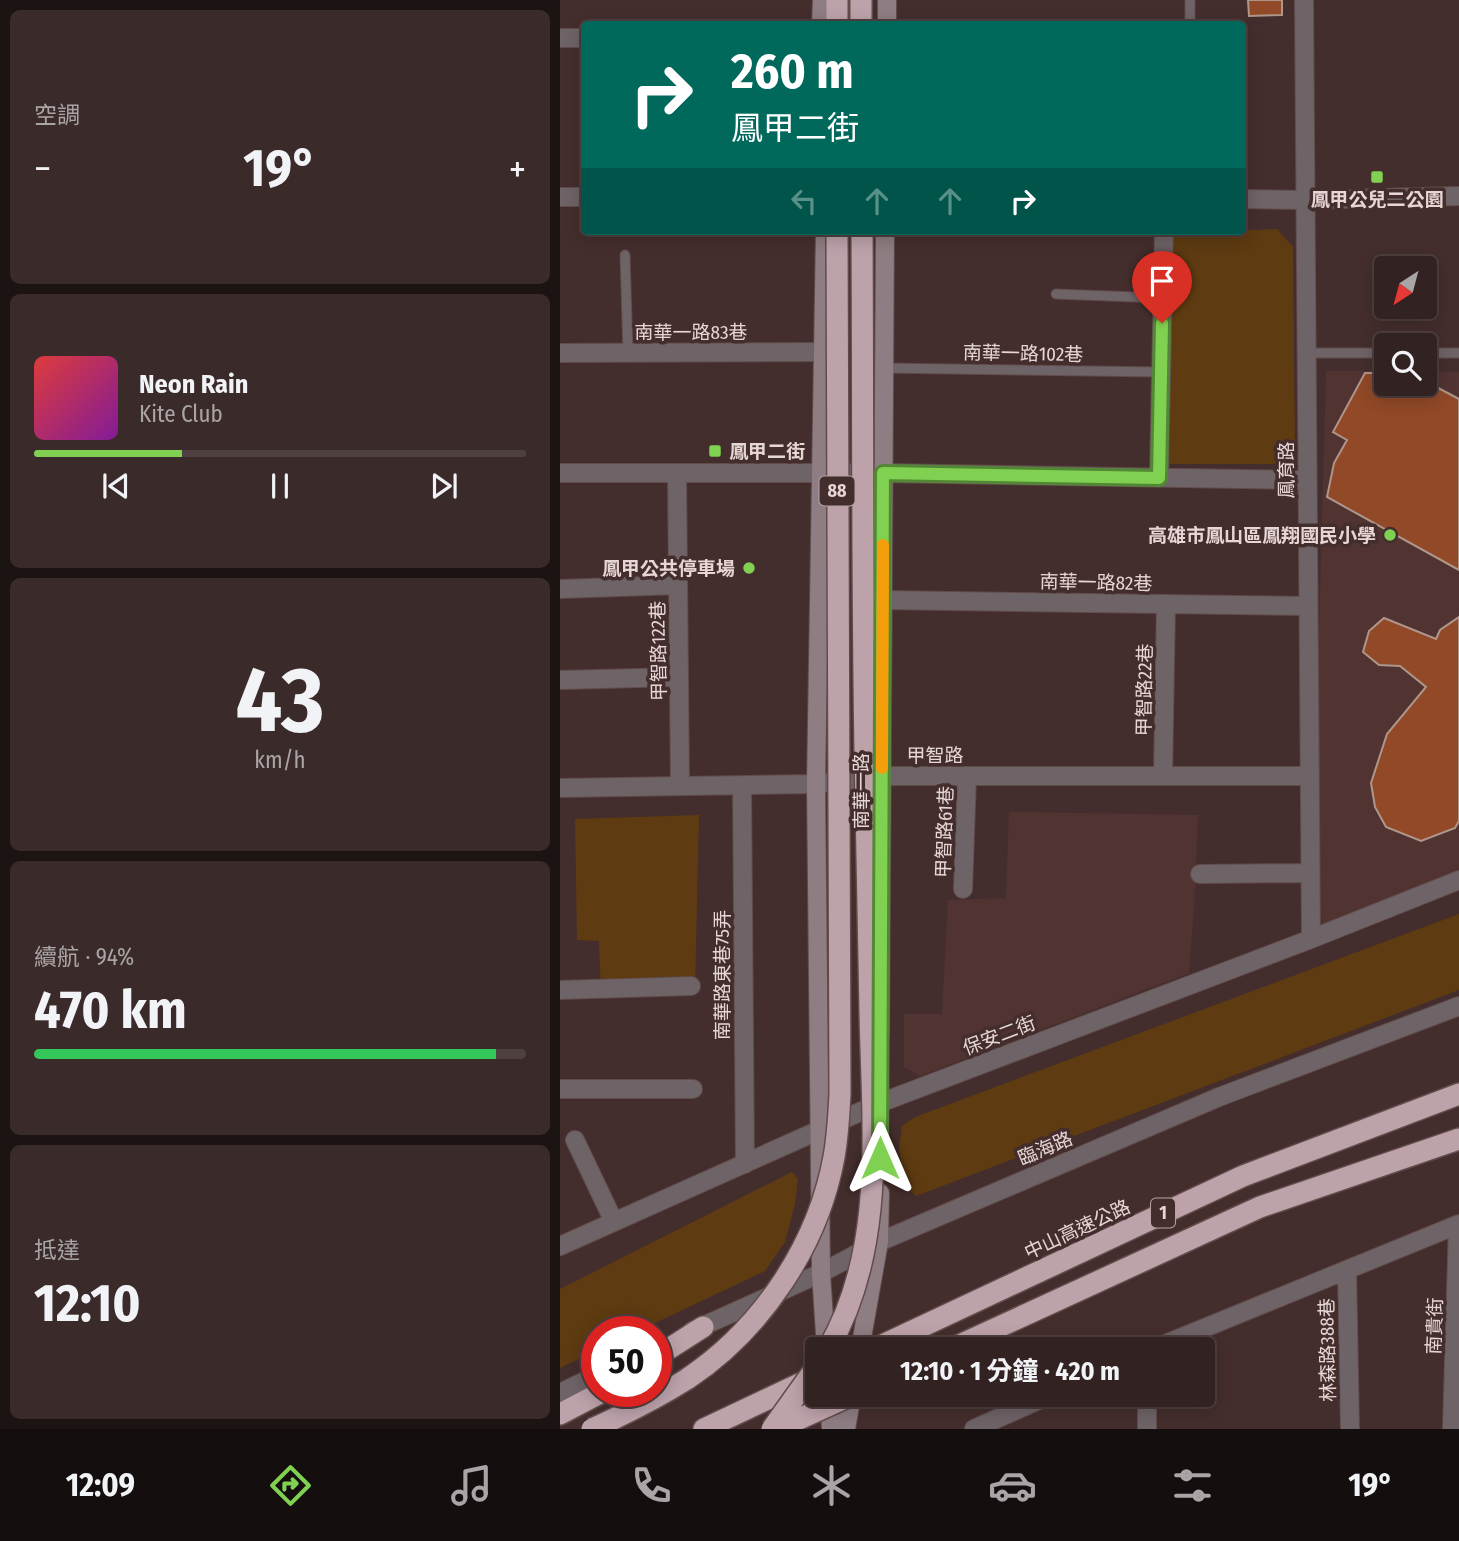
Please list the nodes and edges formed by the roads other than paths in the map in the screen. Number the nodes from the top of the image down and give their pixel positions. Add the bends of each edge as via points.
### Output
1 (822, 0) edge
2 (837, 0) edge
3 (861, 0) edge
4 (887, 0) edge
5 (1190, 0) edge
6 (1304, 0) edge
7 (821, 21) edge
8 (837, 21) edge
9 (861, 21) edge
10 (887, 21) edge
11 (1190, 21) edge
12 (581, 37) edge
13 (560, 38) edge
14 (1459, 195) edge
15 (560, 197) edge
16 (581, 197) edge
17 (1246, 199) edge
18 (1305, 200) junction
19 (825, 235) edge
20 (837, 235) edge
21 (862, 235) edge
22 (885, 235) edge
23 (1164, 235) edge
24 (625, 255) dead end
25 (1056, 294) dead end
26 (1162, 298) junction
27 (823, 352) junction
28 (560, 353) edge
29 (628, 353) junction
30 (1374, 353) edge
31 (1437, 353) edge
32 (1459, 353) edge
33 (1306, 354) junction
34 (884, 368) junction
35 (1161, 372) junction
36 (560, 473) edge
37 (677, 473) junction
38 (883, 473) junction
39 (821, 474) junction
40 (1159, 478) junction
41 (1307, 480) junction
42 (678, 585) junction
43 (560, 589) edge
44 (883, 600) junction
45 (1166, 604) junction
46 (1308, 606) junction
47 (679, 677) junction
48 (560, 680) edge
49 (882, 776) junction
50 (967, 776) junction
51 (1163, 776) junction
52 (1310, 776) junction
53 (816, 784) junction
54 (680, 786) junction
55 (742, 786) junction
56 (560, 788) edge
57 (1310, 873) junction
58 (1200, 874) dead end
59 (1459, 880) edge
60 (963, 889) dead end
61 (1311, 939) junction
62 (691, 986) dead end
63 (560, 990) edge
64 (1459, 1006) edge
65 (560, 1089) edge
66 (694, 1089) dead end
67 (1459, 1094) edge
68 (880, 1102) junction
69 (820, 1128) junction
70 (1459, 1139) edge
71 (575, 1140) dead end
72 (745, 1164) junction
73 (614, 1222) junction
74 (1459, 1225) edge
75 (879, 1242) junction
76 (560, 1246) edge
77 (1347, 1270) junction
78 (821, 1273) junction
79 (703, 1326) junction
80 (826, 1337) edge
81 (833, 1337) edge
82 (862, 1337) edge
83 (900, 1337) edge
84 (977, 1337) edge
85 (1182, 1337) edge
86 (672, 1341) edge
87 (672, 1346) edge
88 (805, 1382) edge
89 (581, 1383) edge
90 (805, 1384) edge
91 (560, 1393) edge
92 (581, 1403) edge
93 (824, 1407) edge
94 (830, 1407) edge
95 (850, 1407) edge
96 (1023, 1407) edge
97 (1147, 1407) edge
98 (560, 1414) edge
99 (593, 1429) edge
100 (704, 1429) edge
101 (774, 1429) edge
102 (831, 1429) edge
103 (846, 1429) edge
104 (974, 1429) edge
105 (1146, 1429) edge
106 (1350, 1429) edge
107 (1452, 1429) edge

1 - 7 main road
2 - 8 highway
3 - 9 highway
4 - 10 main road
5 - 11 lane
6 - 18 street, 鳳育路
12 - 13 street
14 - 18 street
15 - 16 street
17 - 18 street
18 - 33 street, 鳳育路
19 - 27 main road
20 - 99 highway, 88, bridge via 840,1093 834,1158 817,1216 767,1306 689,1377
21 - 81 highway, 88, bridge via 870,1212 859,1279
22 - 34 main road, 南華一路
23 - 26 street
24 - 29 lane
25 - 26 lane
26 - 35 street
27 - 29 street, 南華一路83巷
27 - 39 main road
28 - 29 street, 南華一路83巷
30 - 33 lane
31 - 32 lane
33 - 41 street, 鳳育路
34 - 35 lane, 南華一路102巷
34 - 38 main road, 南華一路
35 - 40 street
36 - 37 street
37 - 39 street
37 - 42 street, 甲智路122巷
38 - 39 street
38 - 40 street
38 - 44 main road, 南華一路
39 - 53 main road
40 - 41 street
41 - 46 street, 鳳育路
42 - 43 street
42 - 47 street, 甲智路122巷
44 - 45 street, 南華一路82巷
44 - 49 main road, 南華一路
45 - 46 street, 南華一路82巷
45 - 51 street, 甲智路22巷
46 - 52 street, 鳳育路
47 - 48 street
47 - 54 street, 甲智路122巷
49 - 50 street, 甲智路
49 - 53 street, 甲智路
49 - 68 main road, 南華一路
50 - 51 street, 甲智路
50 - 60 street, 甲智路61巷
51 - 52 street, 甲智路
52 - 57 street, 鳳育路
53 - 55 street, 甲智路
53 - 69 main road
54 - 55 street, 甲智路
54 - 56 street, 甲智路
55 - 72 street, 南華路東巷75弄
57 - 58 street
57 - 61 street, 鳳育路
59 - 61 street, 保安二街
61 - 68 street, 保安二街
62 - 63 street
64 - 75 street, 臨海路 via 1219,1097
65 - 66 street
67 - 83 highway, 中山高速公路 / 1 via 1243,1176
68 - 69 street, 保安二街
68 - 75 main road, 南華一路
69 - 72 street, 保安二街
69 - 78 main road
70 - 84 highway, 1 via 1260,1208
71 - 73 street
72 - 73 street, 保安二街
73 - 76 street, 保安二街
74 - 77 street
74 - 107 street, 南貴街
75 - 78 street, 臨海路
75 - 82 main road, 南華一路
77 - 85 street
77 - 106 street, 林森路388巷
78 - 79 street, 臨海路
78 - 80 main road
79 - 86 street, 臨海路
79 - 87 highway
88 - 100 highway, bridge
89 - 91 street
90 - 101 highway, bridge
92 - 98 highway
93 - 101 highway, bridge
94 - 102 main road
95 - 103 main road
96 - 104 street
97 - 105 street

